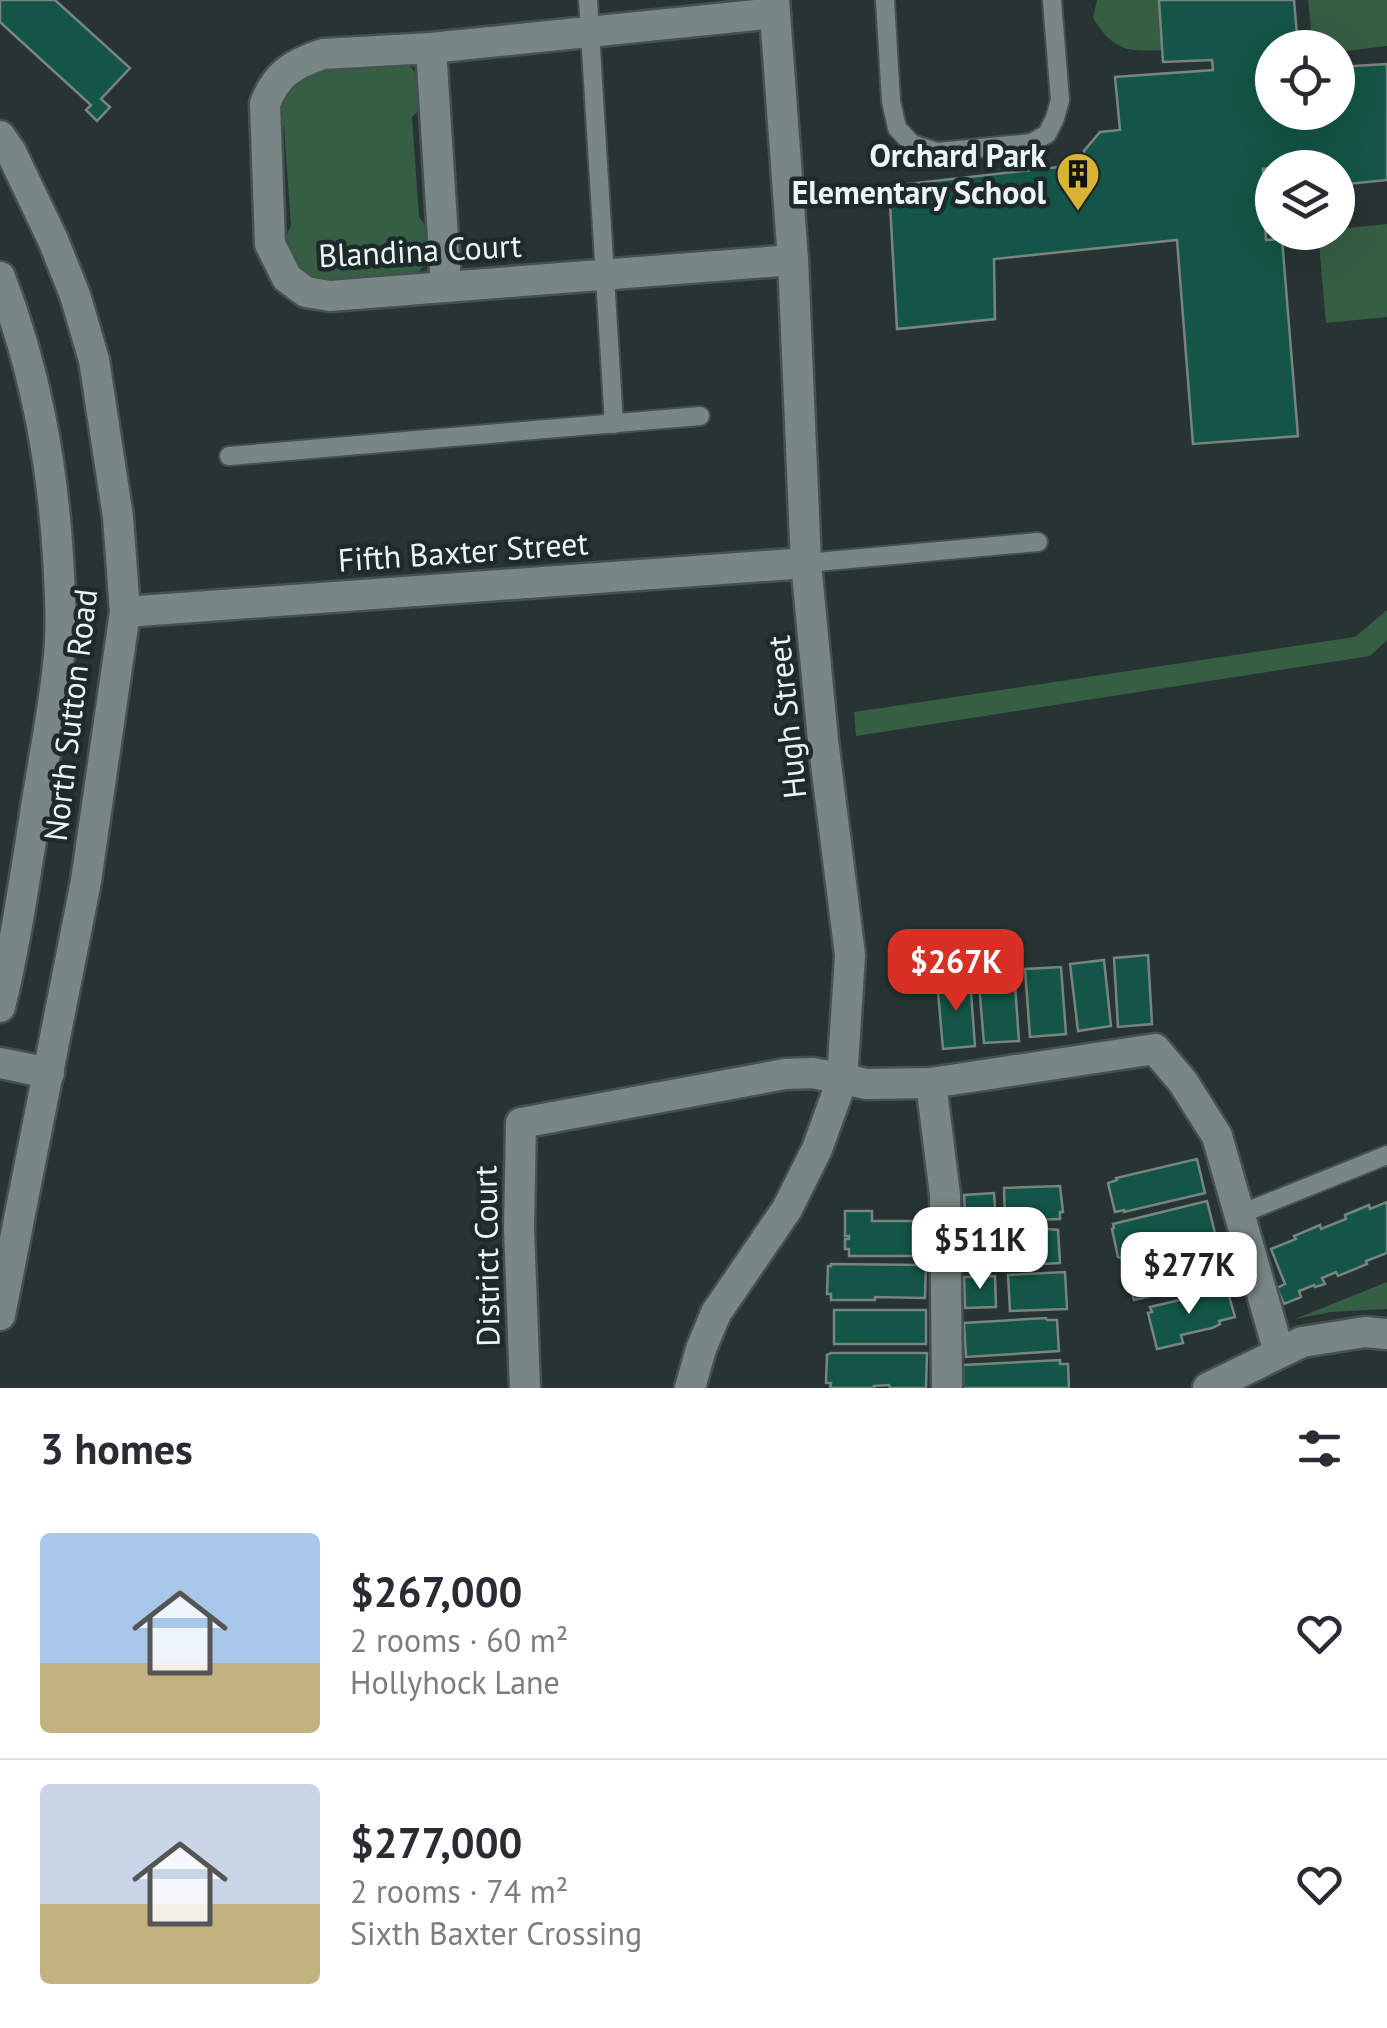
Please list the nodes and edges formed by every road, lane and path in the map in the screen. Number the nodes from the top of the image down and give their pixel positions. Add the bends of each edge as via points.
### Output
1 (588, 0) edge
2 (885, 0) edge
3 (1052, 0) edge
4 (774, 7) edge
5 (589, 32) junction
6 (432, 48) junction
7 (0, 136) edge
8 (793, 260) junction
9 (606, 276) junction
10 (0, 277) edge
11 (446, 286) junction
12 (700, 416) dead end
13 (614, 424) junction
14 (229, 456) dead end
15 (1038, 542) dead end
16 (806, 562) junction
17 (125, 612) junction
18 (0, 1007) edge
19 (0, 1063) edge
20 (49, 1073) junction
21 (842, 1080) junction
22 (931, 1083) junction
23 (1387, 1155) edge
24 (1238, 1216) junction
25 (0, 1315) edge
26 (1387, 1334) edge
27 (1280, 1353) junction
28 (525, 1388) edge
29 (690, 1388) edge
30 (947, 1388) edge
31 (1208, 1388) edge

1 - 5 lane
2 - 3 lane via 896,128 912,144 936,152 1032,143 1047,134 1060,100
4 - 5 street, Blandina Court
4 - 8 street, Hugh Street
5 - 6 street, Blandina Court
5 - 9 lane
6 - 11 street
6 - 11 street, Blandina Court via 323,54 272,84 264,104 270,244 287,278 306,292 330,296
7 - 17 street, North Sutton Road via 53,240 94,360
8 - 9 street, Blandina Court
8 - 16 street, Hugh Street
9 - 11 street, Blandina Court
9 - 13 lane
10 - 18 street, North Sutton Road via 27,353 48,450 60,585 51,718
12 - 13 lane
13 - 14 lane
15 - 16 lane
16 - 17 street, Fifth Baxter Street
16 - 21 street, Hugh Street via 850,955
17 - 20 street, North Sutton Road via 86,881
19 - 20 street
20 - 25 street, North Sutton Road
21 - 22 street
21 - 28 street, District Court via 785,1074 521,1123
21 - 29 street, Hugh Street via 788,1209 716,1313
22 - 24 street via 1154,1049 1217,1136
22 - 30 street via 945,1195
23 - 24 lane
24 - 27 street
26 - 27 street via 1302,1342
27 - 31 street

